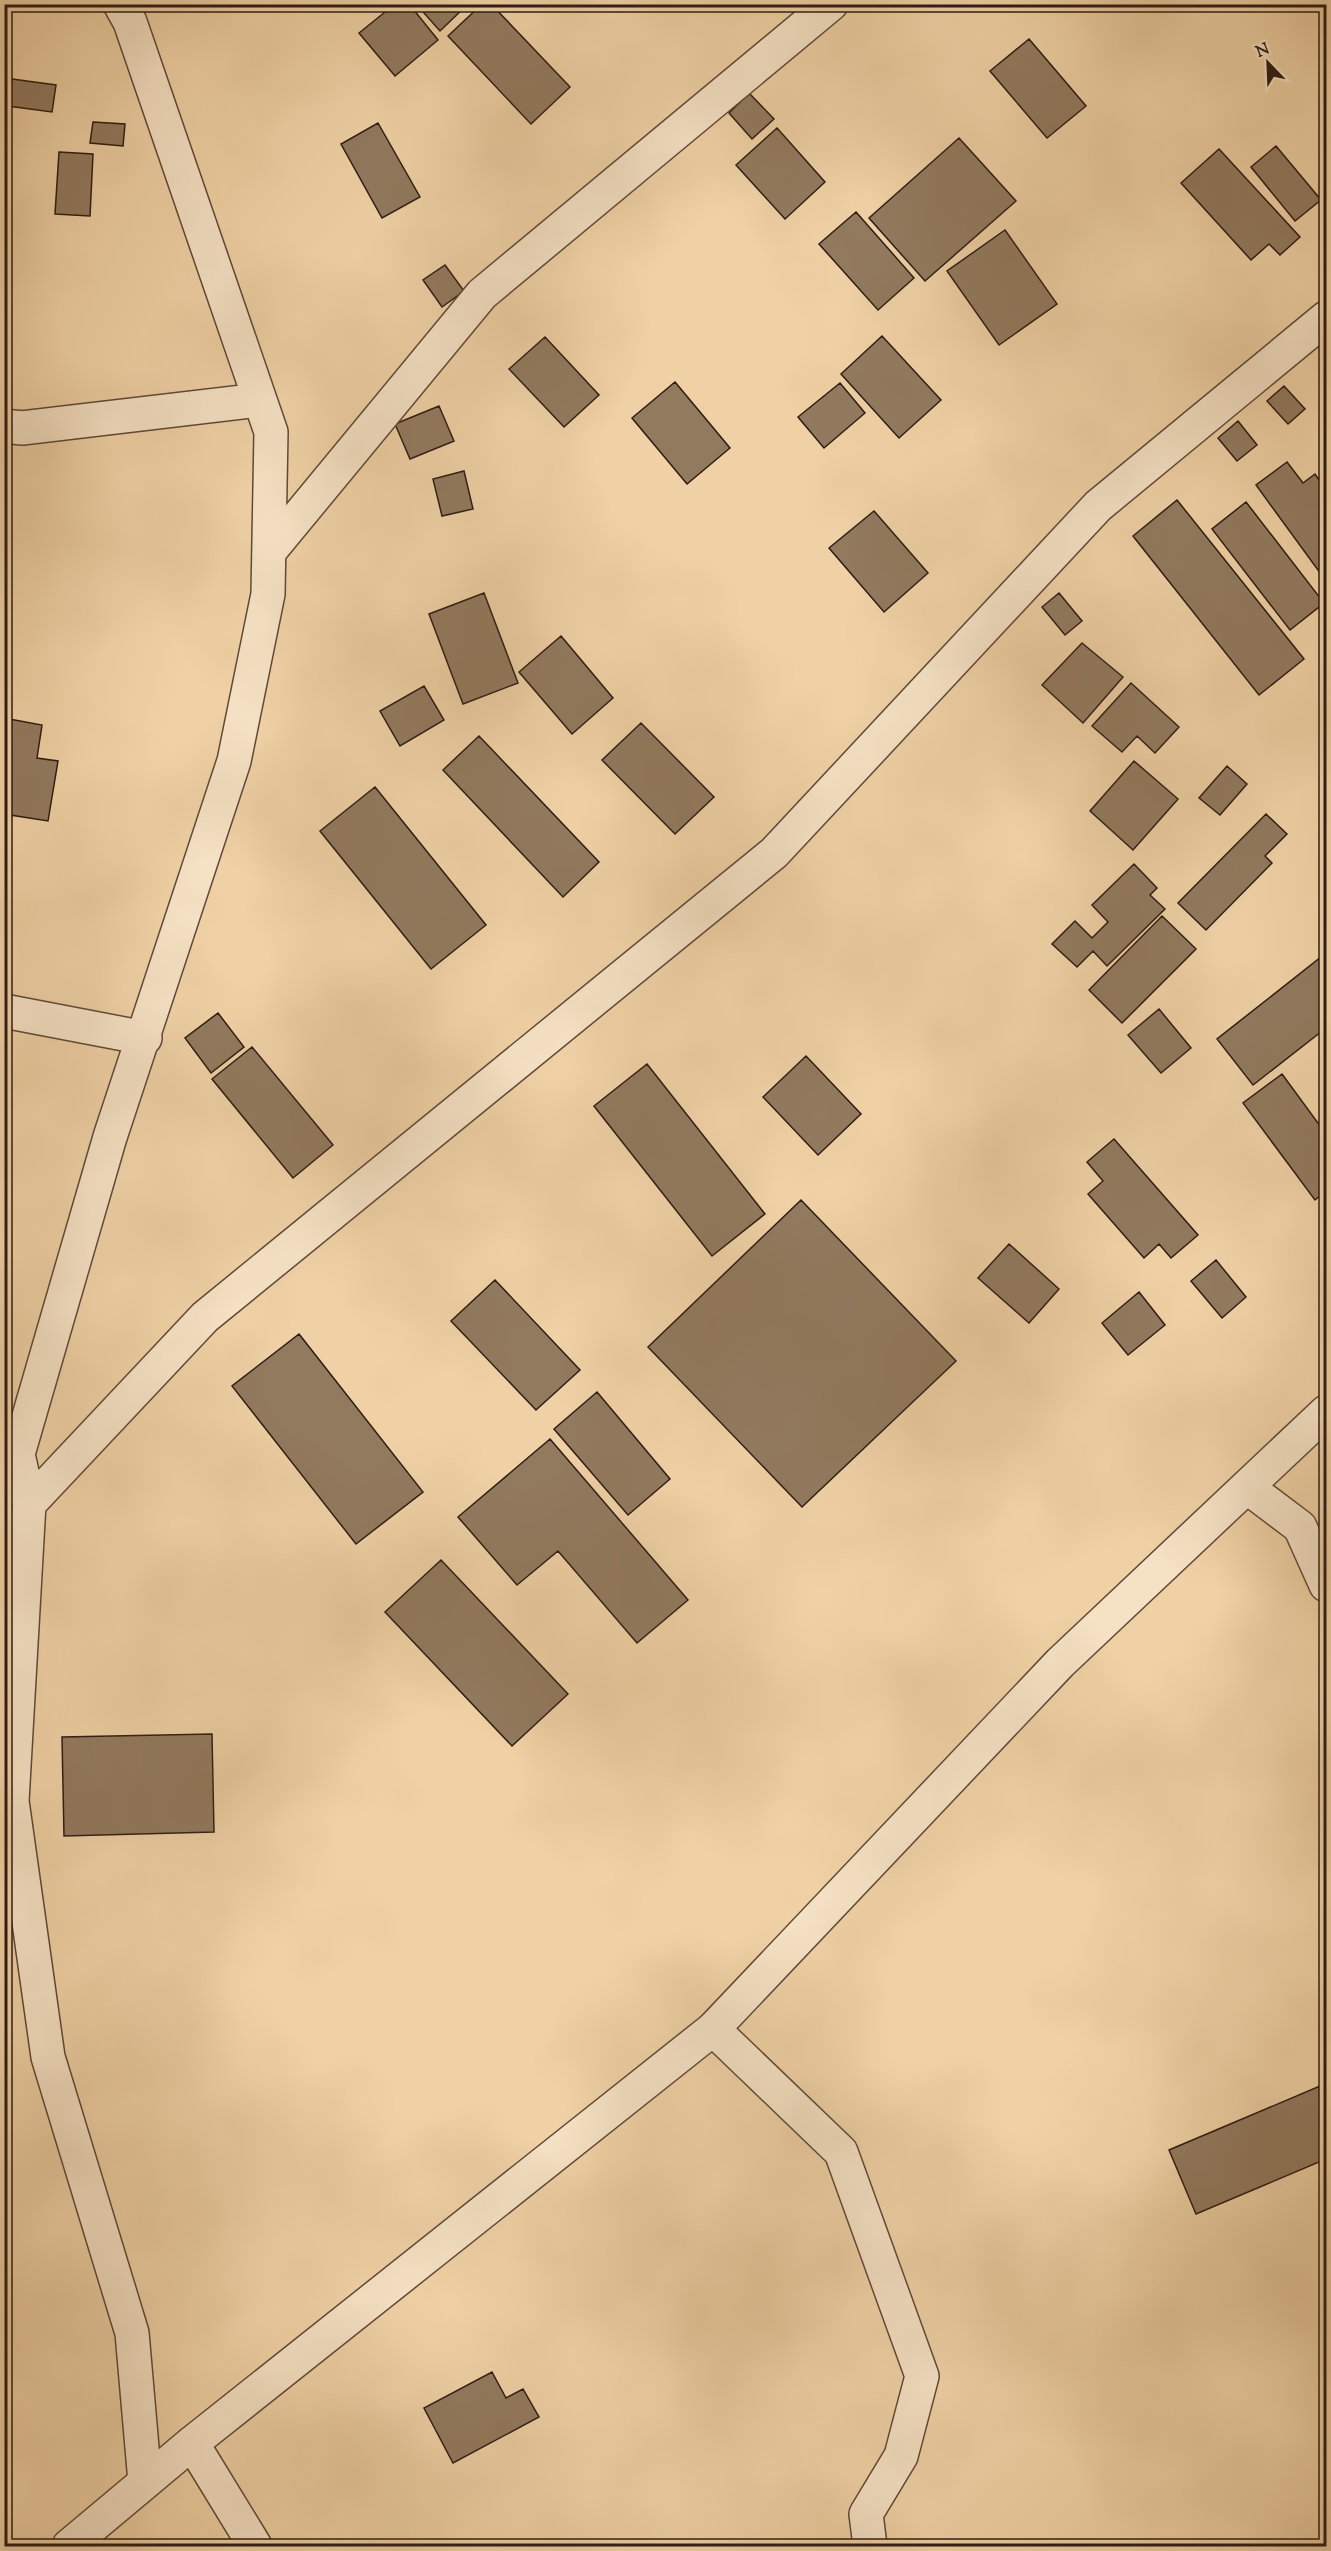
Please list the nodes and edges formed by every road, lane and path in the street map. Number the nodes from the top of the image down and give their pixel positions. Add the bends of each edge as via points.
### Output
1 (120, 4) edge
2 (831, 4) edge
3 (1326, 318) edge
4 (260, 400) junction
5 (4, 426) edge
6 (269, 552) junction
7 (4, 1011) edge
8 (145, 1038) junction
9 (1326, 1412) edge
10 (1246, 1487) junction
11 (29, 1504) junction
12 (1326, 1585) edge
13 (713, 2029) junction
14 (192, 2443) junction
15 (145, 2482) junction
16 (69, 2547) edge
17 (255, 2547) edge
18 (870, 2547) edge

1 - 4 street via 130,22
2 - 6 street via 482,294
3 - 11 street via 1098,506 774,853 205,1317
4 - 5 street via 22,428
4 - 6 street via 271,432
6 - 8 street via 268,594 234,761
7 - 8 street
8 - 11 street via 110,1137 18,1454
9 - 10 street
10 - 12 street via 1300,1527
10 - 13 street via 1060,1663
11 - 15 street via 12,1801 48,2057 132,2333
13 - 14 street
13 - 18 street via 840,2152 922,2376 901,2456 866,2514
14 - 15 street
14 - 17 street
15 - 16 street

